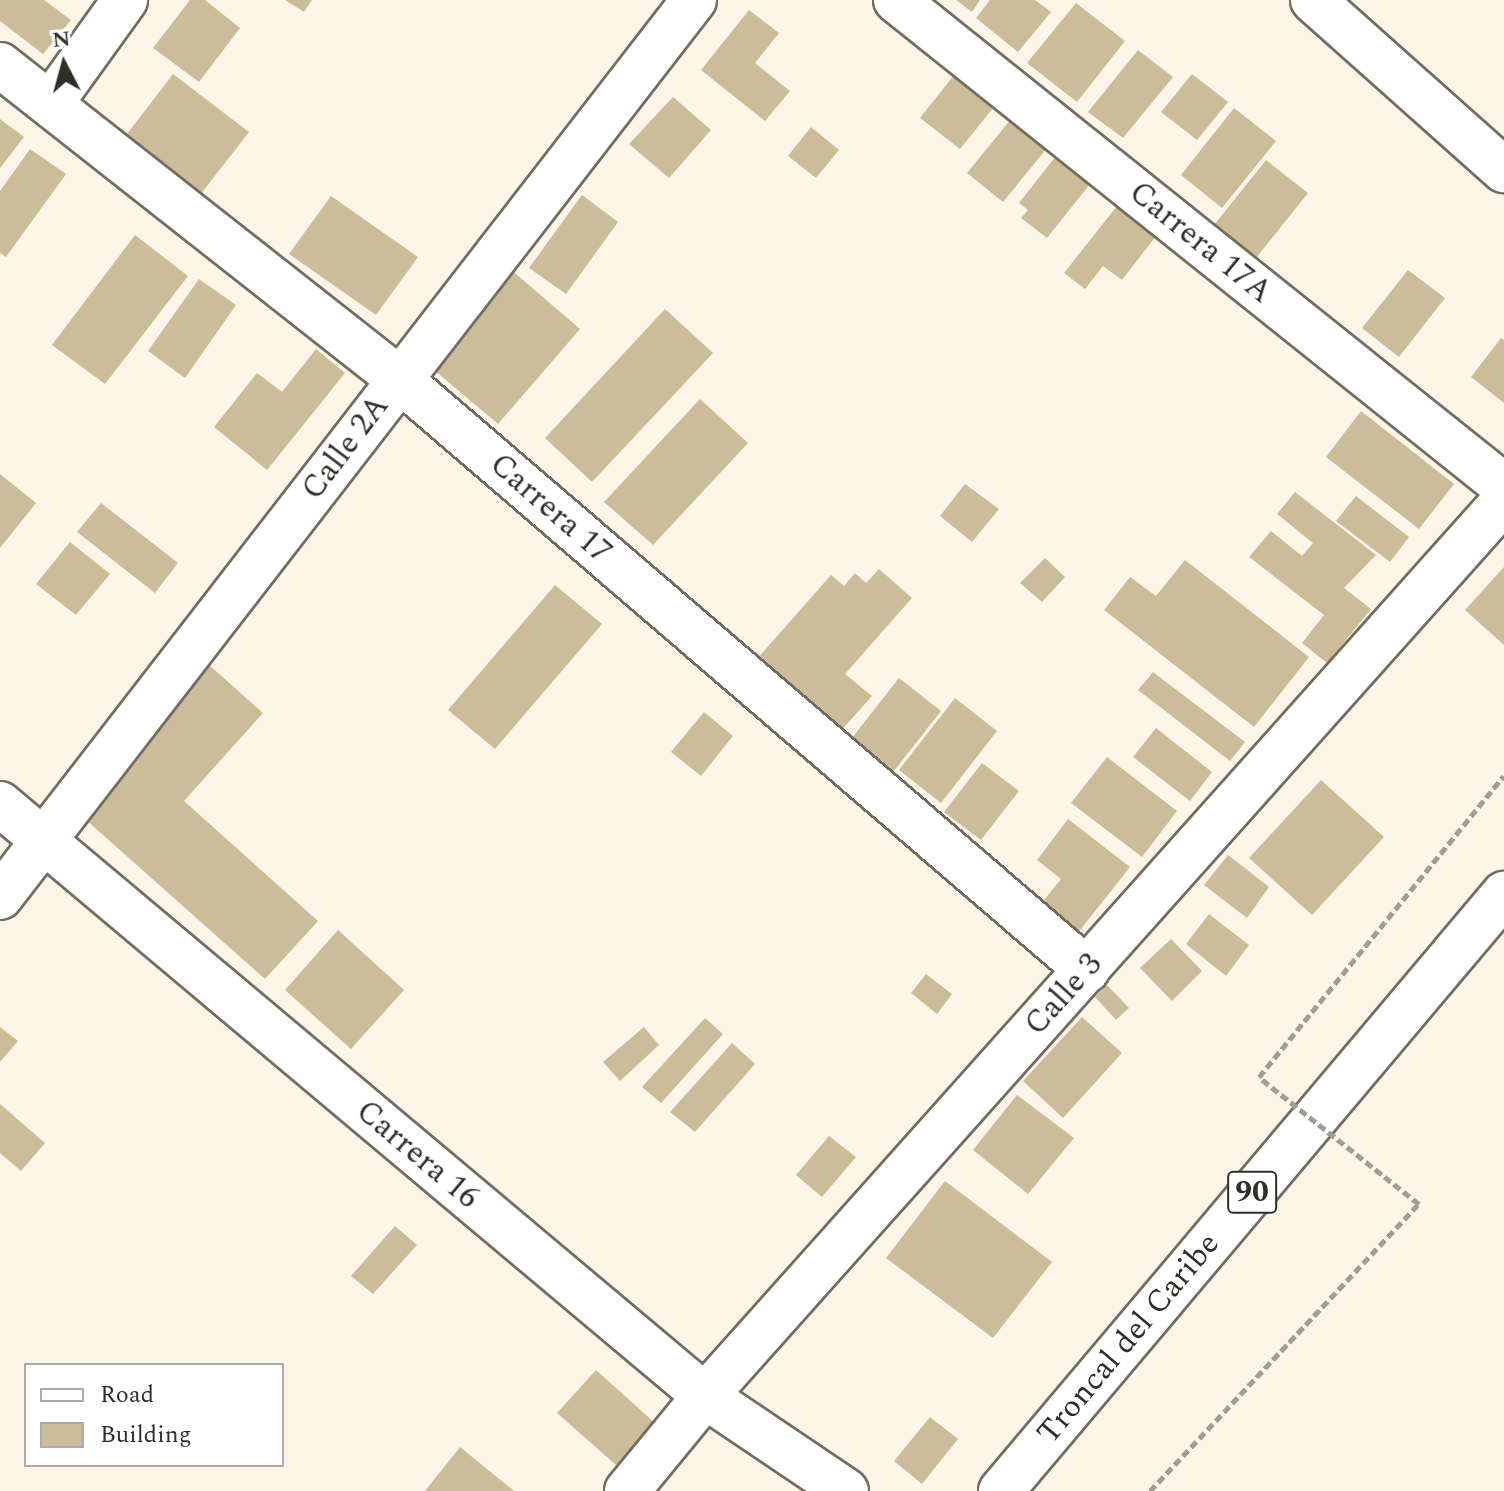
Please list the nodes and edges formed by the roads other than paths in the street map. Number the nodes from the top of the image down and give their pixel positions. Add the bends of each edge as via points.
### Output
1 (125, 0) edge
2 (694, 0) edge
3 (896, 0) edge
4 (1313, 0) edge
5 (0, 65) edge
6 (51, 103) junction
7 (1504, 170) edge
8 (399, 379) junction
9 (1504, 486) edge
10 (1504, 501) edge
11 (0, 804) edge
12 (45, 843) junction
13 (1504, 894) edge
14 (0, 897) edge
15 (1087, 970) junction
16 (705, 1396) junction
17 (627, 1491) edge
18 (846, 1491) edge
19 (1001, 1491) edge

1 - 6 main road
2 - 8 main road, Calle 2A
3 - 9 main road, Carrera 17A
4 - 7 main road
5 - 6 main road, Carrera 17
6 - 8 main road, Carrera 17
8 - 12 main road, Calle 2A
8 - 15 main road, Carrera 17
10 - 15 main road, Calle 3
11 - 12 main road, Carrera 16
12 - 14 main road, Calle 2A
12 - 16 main road, Carrera 16
13 - 19 main road, Troncal del Caribe / 90
15 - 16 main road, Calle 3
16 - 17 main road, Calle 3
16 - 18 main road, Carrera 16

